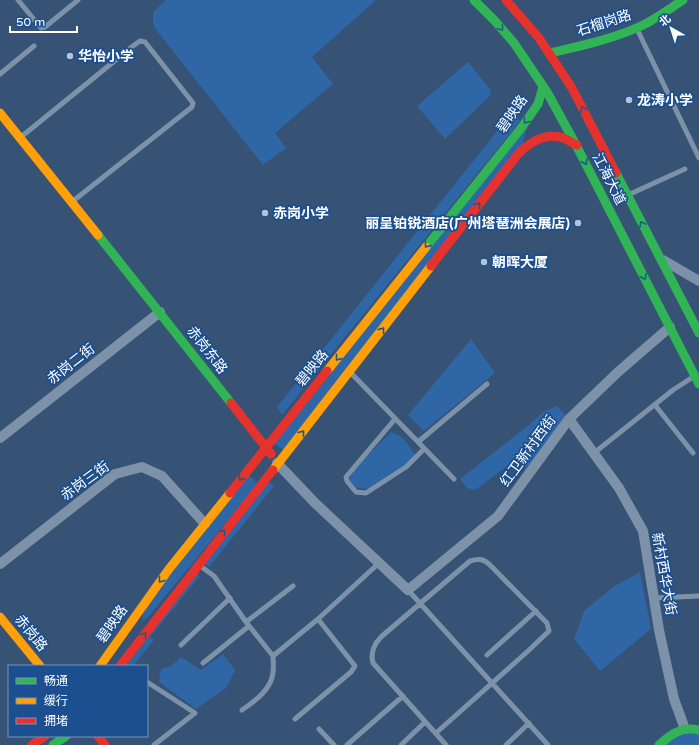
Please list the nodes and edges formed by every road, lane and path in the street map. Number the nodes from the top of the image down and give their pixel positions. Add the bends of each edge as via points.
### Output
1 (18, 0) edge
2 (78, 0) edge
3 (474, 0) edge
4 (506, 0) edge
5 (683, 0) edge
6 (636, 28) junction
7 (34, 46) dead end
8 (550, 54) junction
9 (0, 74) edge
10 (543, 87) junction
11 (1, 116) edge
12 (20, 137) junction
13 (576, 145) junction
14 (699, 158) edge
15 (685, 169) dead end
16 (627, 195) junction
17 (72, 202) junction
18 (660, 258) junction
19 (699, 281) edge
20 (160, 312) junction
21 (670, 327) junction
22 (699, 333) edge
23 (350, 371) junction
24 (697, 380) edge
25 (487, 384) dead end
26 (654, 405) junction
27 (396, 419) junction
28 (569, 419) junction
29 (0, 438) edge
30 (418, 442) junction
31 (266, 448) junction
32 (424, 448) junction
33 (594, 453) junction
34 (693, 453) dead end
35 (278, 463) junction
36 (454, 479) dead end
37 (205, 524) junction
38 (379, 563) junction
39 (0, 564) edge
40 (199, 564) junction
41 (293, 586) dead end
42 (408, 590) junction
43 (699, 596) edge
44 (230, 598) junction
45 (654, 598) junction
46 (420, 604) junction
47 (536, 612) junction
48 (318, 619) junction
49 (2, 624) edge
50 (247, 624) junction
51 (181, 645) dead end
52 (113, 648) junction
53 (487, 655) dead end
54 (273, 656) junction
55 (203, 663) dead end
56 (39, 665) edge
57 (93, 665) edge
58 (101, 665) edge
59 (122, 665) edge
60 (148, 683) edge
61 (492, 684) junction
62 (403, 696) junction
63 (242, 710) dead end
64 (295, 719) dead end
65 (425, 722) junction
66 (529, 723) junction
67 (319, 729) dead end
68 (685, 729) junction
69 (699, 730) edge
70 (436, 733) junction
71 (44, 737) edge
72 (65, 737) edge
73 (99, 737) edge
74 (32, 745) edge
75 (53, 745) edge
76 (105, 745) edge
77 (154, 745) edge
78 (334, 745) edge
79 (347, 745) edge
80 (400, 745) edge
81 (446, 745) edge
82 (506, 745) edge
83 (548, 745) edge
84 (659, 745) edge

1 - 2 lane via 41,28
3 -> 10 main road, 江海大道 via 496,21 521,52
4 - 8 main road, 江海大道
5 - 6 main road, 石榴岗路
6 - 8 main road, 石榴岗路
6 - 14 lane
7 - 9 lane
16 -> 8 main road, 江海大道 via 572,88
10 - 13 main road, 江海大道
10 -> 31 main road, 碧映路 via 538,104 517,132
11 - 12 main road, 赤岗东路
12 - 17 main road, 赤岗东路
12 - 17 lane via 140,41 145,42 194,103
13 -> 21 main road, 江海大道
23 -> 13 main road, 碧映路 via 501,175 529,143 550,136 560,137
15 - 16 lane
18 -> 16 main road, 江海大道
17 - 20 main road, 赤岗东路
18 - 19 street
18 - 22 main road, 江海大道
20 - 29 street, 赤岗二街
20 - 31 main road, 赤岗东路
21 - 24 main road, 江海大道
21 - 28 street, 红卫新村西街
23 - 27 lane
35 -> 23 main road, 碧映路
24 - 26 lane via 673,390
25 - 30 lane
26 - 33 lane
26 - 34 lane
27 - 30 lane
27 - 32 lane via 346,477 356,492 366,493 406,467
28 - 33 street, 新村西华大街
28 - 42 street, 红卫新村西街 via 498,516
30 - 32 lane
31 - 35 main road, 赤岗东路
31 -> 37 main road, 碧映路
32 - 36 lane
33 - 45 street, 新村西华大街 via 619,488 643,531
35 - 38 street, 赤岗东路 via 315,503
40 -> 35 main road, 碧映路
37 - 39 street, 赤岗三街 via 162,476 142,467 115,474
37 -> 52 main road, 碧映路 via 146,600
38 - 42 street, 赤岗东路
38 - 48 lane
40 - 44 lane via 214,576
59 -> 40 main road, 碧映路
41 - 50 lane
42 - 46 lane
43 - 45 lane
44 - 50 lane
44 - 51 lane
45 - 68 street, 新村西华大街 via 674,700
46 - 47 lane via 470,561 478,559 486,561
46 - 61 lane
46 - 62 lane via 382,636 376,643 372,656 373,663
47 - 53 lane
47 - 61 lane via 547,623 549,630
48 - 54 lane
48 - 64 lane via 354,666 351,672
49 - 56 main road, 赤岗路
50 - 54 lane
50 - 55 lane
52 - 57 main road
52 - 58 main road, 碧映路
54 - 63 lane via 273,673 268,687
60 - 77 lane via 195,713
61 - 66 lane
61 - 70 lane
62 - 65 lane
62 - 79 lane
65 - 70 lane
65 - 80 lane
66 - 82 lane
66 - 83 lane
67 - 78 lane
68 - 69 main road
68 - 84 main road via 671,734
70 - 81 lane
71 - 74 main road
72 - 75 main road
73 - 76 main road

